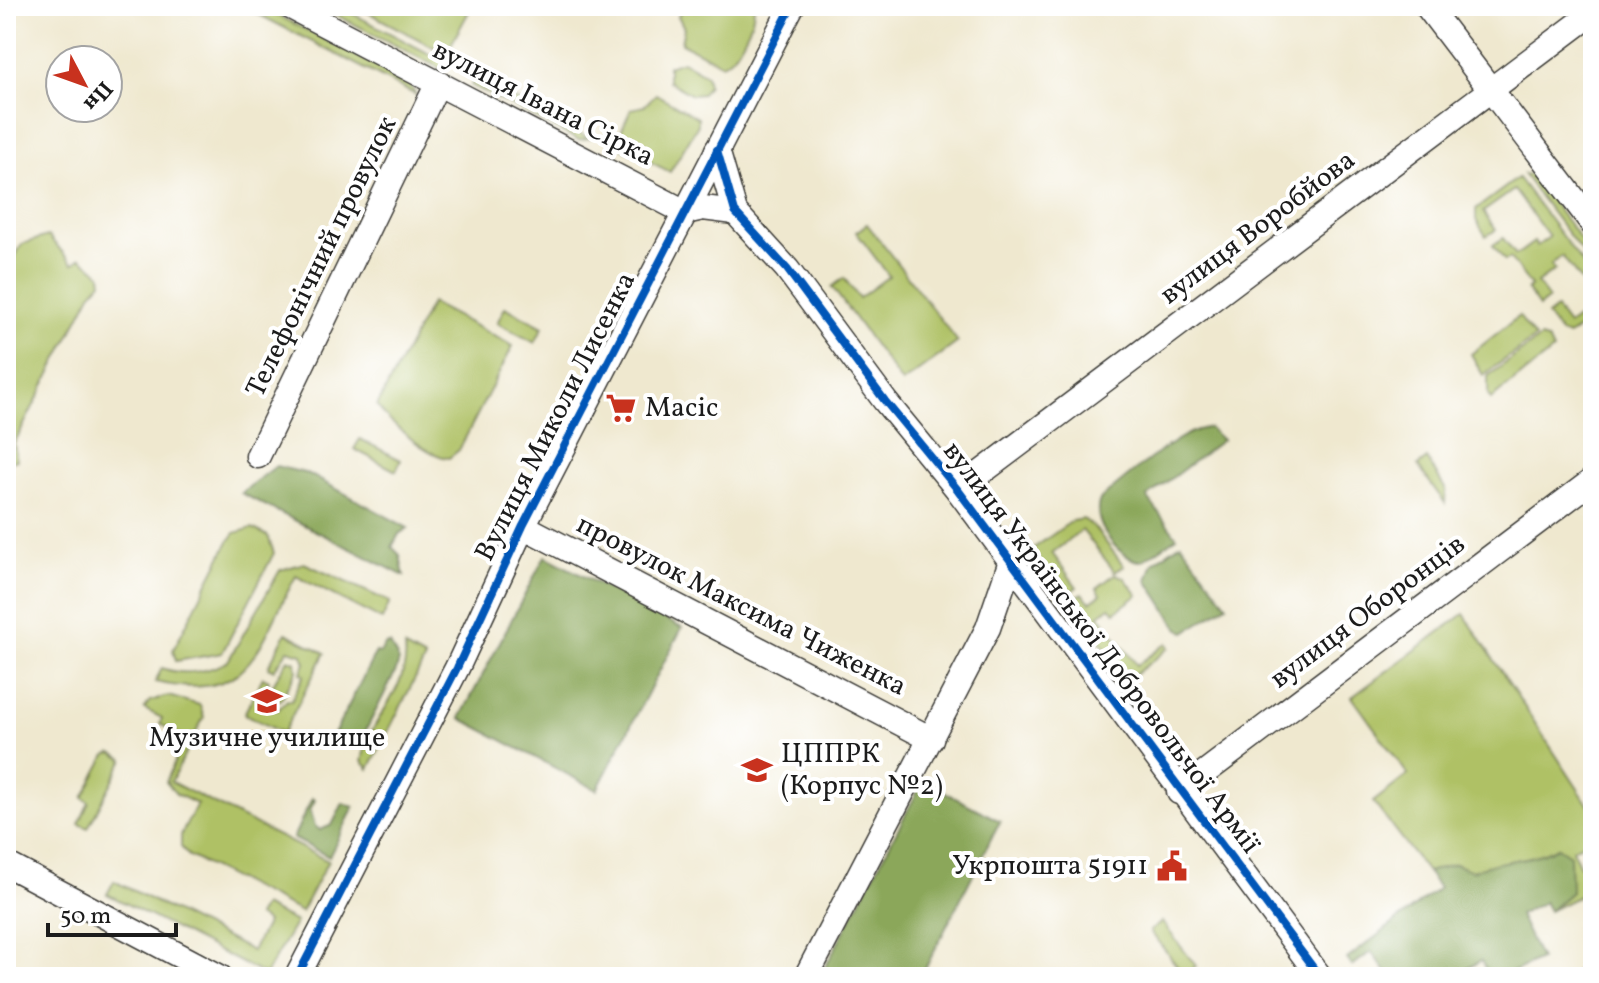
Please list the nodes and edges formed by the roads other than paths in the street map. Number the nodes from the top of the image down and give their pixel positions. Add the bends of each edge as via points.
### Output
1 (289, 6) edge
2 (792, 6) edge
3 (1427, 6) edge
4 (1593, 13) edge
5 (438, 83) junction
6 (1491, 90) junction
7 (717, 150) junction
8 (685, 212) junction
9 (735, 212) junction
10 (1593, 224) edge
11 (258, 456) dead end
12 (1593, 480) edge
13 (958, 490) junction
14 (523, 526) junction
15 (1011, 561) junction
16 (1051, 613) junction
17 (988, 628) junction
18 (931, 739) junction
19 (1179, 792) junction
20 (6, 864) edge
21 (220, 977) edge
22 (297, 977) edge
23 (806, 977) edge
24 (1320, 977) edge

1 - 5 street, вулиця Івана Сірка
2 - 7 street, Вулиця Миколи Лисенка
3 - 6 street
4 - 6 street, вулиця Воробйова
5 - 8 street, вулиця Івана Сірка
5 - 11 street, Телефонічний провулок
6 - 10 street
6 - 13 street, вулиця Воробйова
7 - 8 street, Вулиця Миколи Лисенка
7 - 9 street, вулиця Української Добровольчої Армії
8 - 9 street
8 - 14 street, Вулиця Миколи Лисенка
9 - 13 street, вулиця Української Добровольчої Армії via 787,269
12 - 19 street, вулиця Оборонців
13 - 15 street, вулиця Української Добровольчої Армії
14 - 18 street, провулок Максима Чиженка
14 - 22 street, Вулиця Миколи Лисенка via 457,668
15 - 16 street, вулиця Української Добровольчої Армії
15 - 17 street
16 - 17 street via 1026,600 1012,600
16 - 19 street, вулиця Української Добровольчої Армії
17 - 18 street
18 - 23 street
19 - 24 street, вулиця Української Добровольчої Армії
20 - 21 street

